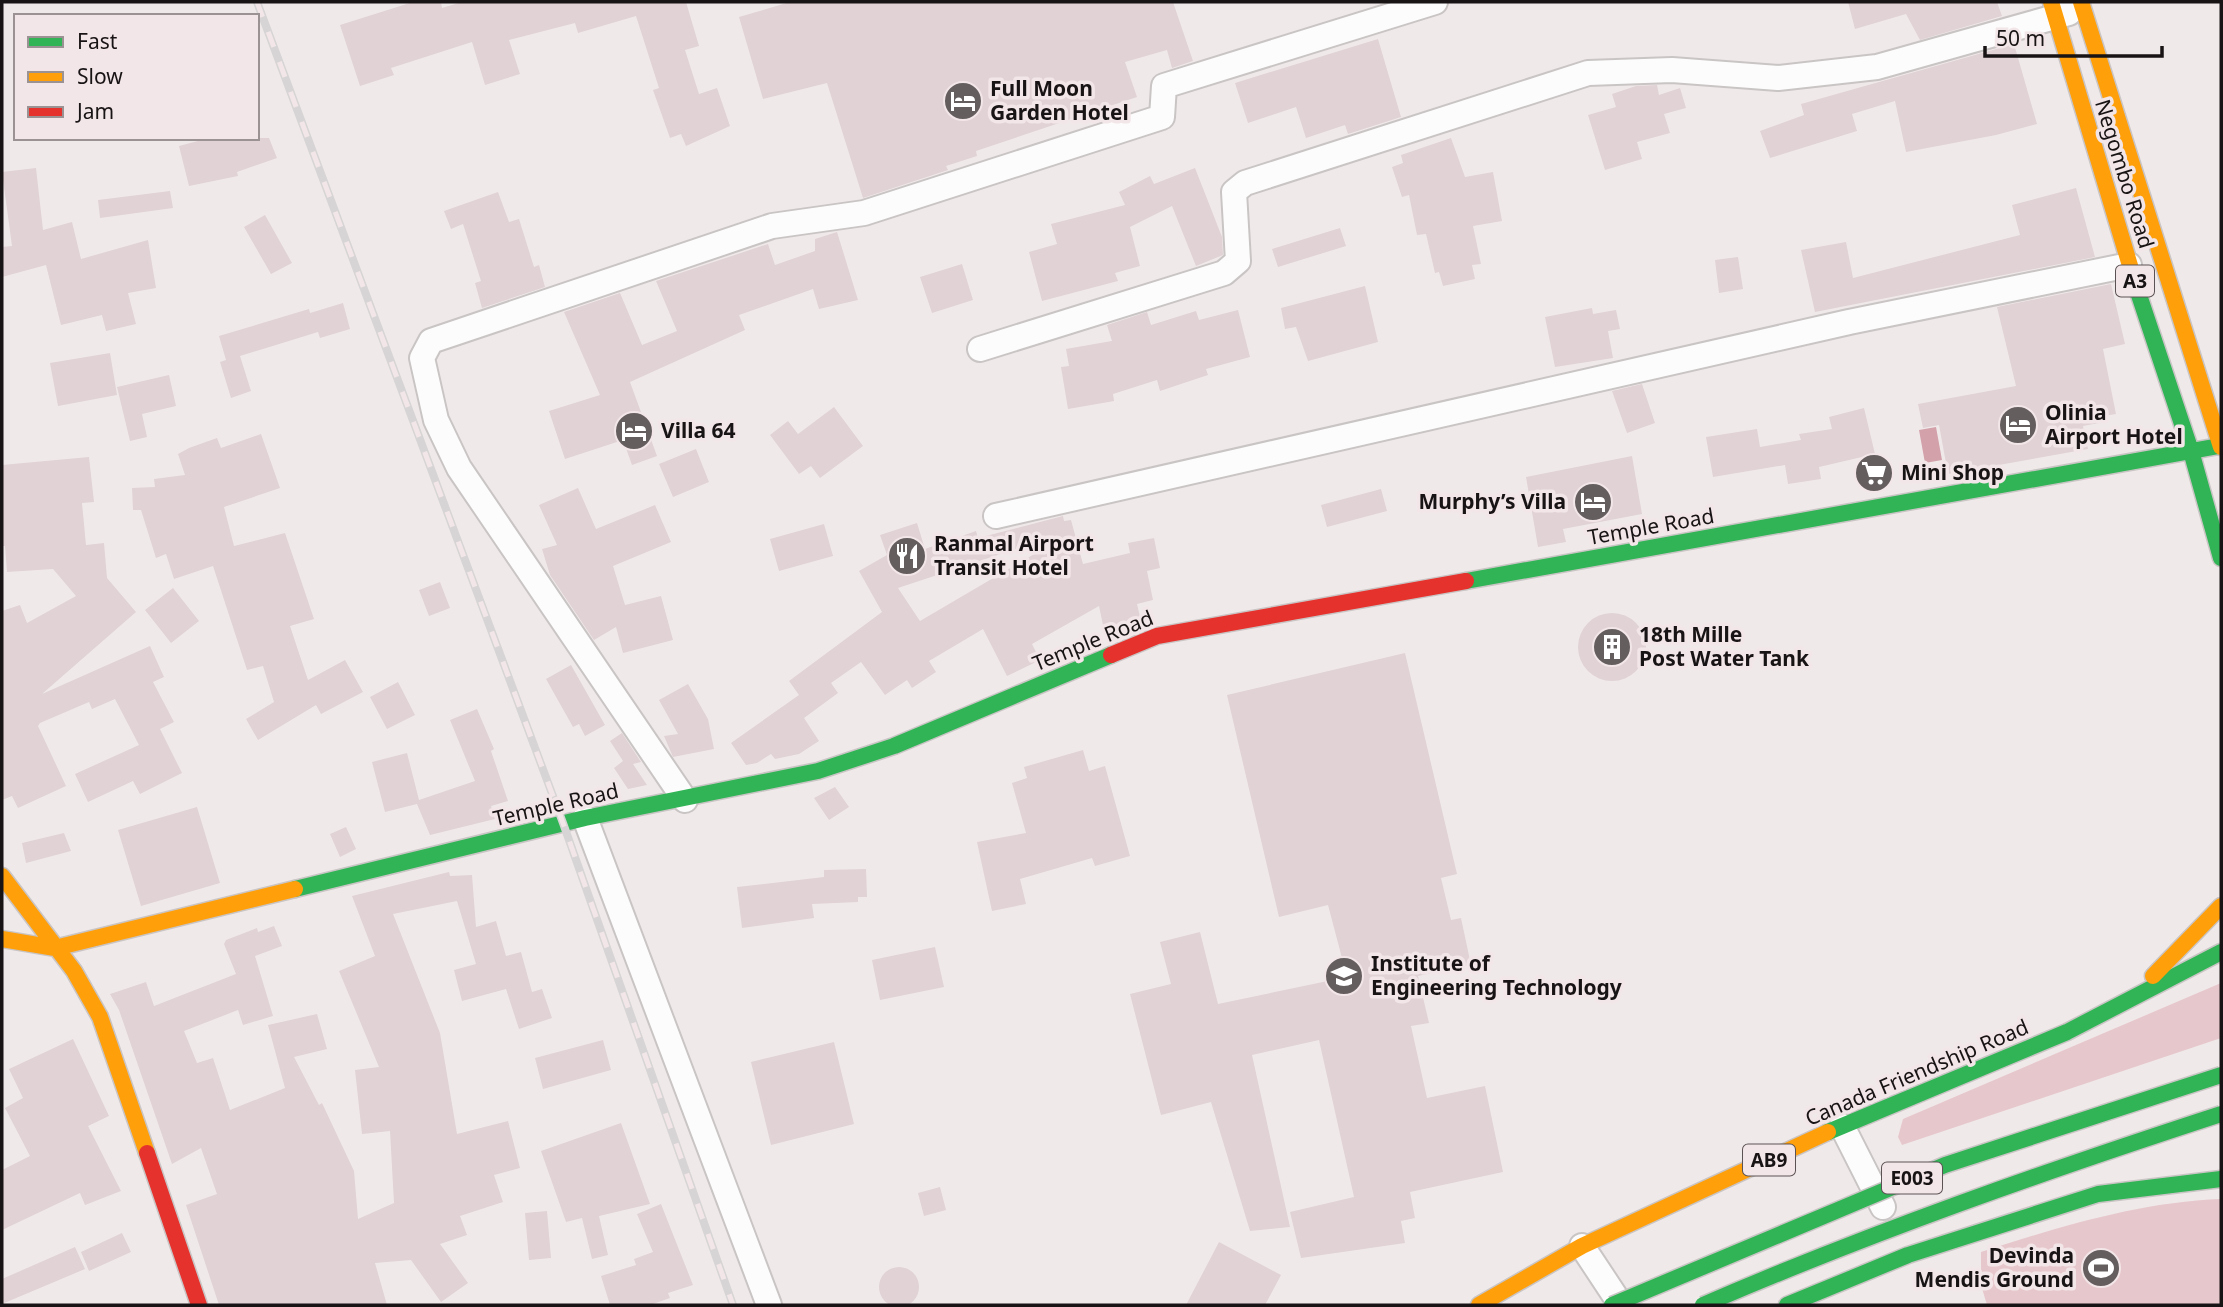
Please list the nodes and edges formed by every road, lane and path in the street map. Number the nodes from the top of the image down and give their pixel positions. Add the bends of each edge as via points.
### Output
1 (1435, 2) edge
2 (2082, 5) edge
3 (2053, 10) edge
4 (2129, 265) junction
5 (980, 349) dead end
6 (2221, 446) edge
7 (2191, 451) junction
8 (996, 516) dead end
9 (2221, 558) edge
10 (685, 800) junction
11 (585, 818) junction
12 (2, 876) edge
13 (2221, 906) edge
14 (2, 939) edge
15 (55, 948) junction
16 (2221, 952) edge
17 (2067, 1032) junction
18 (2221, 1074) edge
19 (2221, 1114) edge
20 (1842, 1126) junction
21 (2221, 1179) edge
22 (1582, 1246) junction
23 (1908, 1255) junction
24 (199, 1305) edge
25 (769, 1305) edge
26 (1479, 1305) edge
27 (1612, 1305) edge
28 (1621, 1305) edge
29 (1703, 1305) edge
30 (1787, 1305) edge

1 - 10 street via 1164,86 1162,117 864,213 772,226 432,341 422,358 436,420 459,468
2 - 3 street
2 - 6 main road, Negombo Road / A3
3 - 4 main road, Negombo Road / A3
3 - 5 street via 1877,67 1778,78 1672,70 1576,76 1245,183 1234,192 1238,261 1224,272
4 - 7 main road, Negombo Road / A3
4 - 8 street via 1835,325
6 - 7 main road, Temple Road
7 - 9 main road, Negombo Road / A3
7 - 10 main road, Temple Road via 1157,636 894,746 818,771
10 - 11 main road, Temple Road
11 - 15 main road, Temple Road
11 - 25 street
12 - 15 main road
13 - 17 main road via 2140,988
14 - 15 main road, Temple Road
15 - 24 main road via 89,995 115,1054
16 - 17 main road, Canada Friendship Road / AB9
17 - 20 main road, Canada Friendship Road / AB9
18 - 27 main road, E003, bridge via 1945,1165
19 - 29 main road, E003, bridge via 2009,1183
20 - 22 main road, Canada Friendship Road / AB9
20 - 23 street
21 - 23 main road via 2098,1194
22 - 26 main road, Canada Friendship Road / AB9
22 - 28 street
23 - 30 main road

